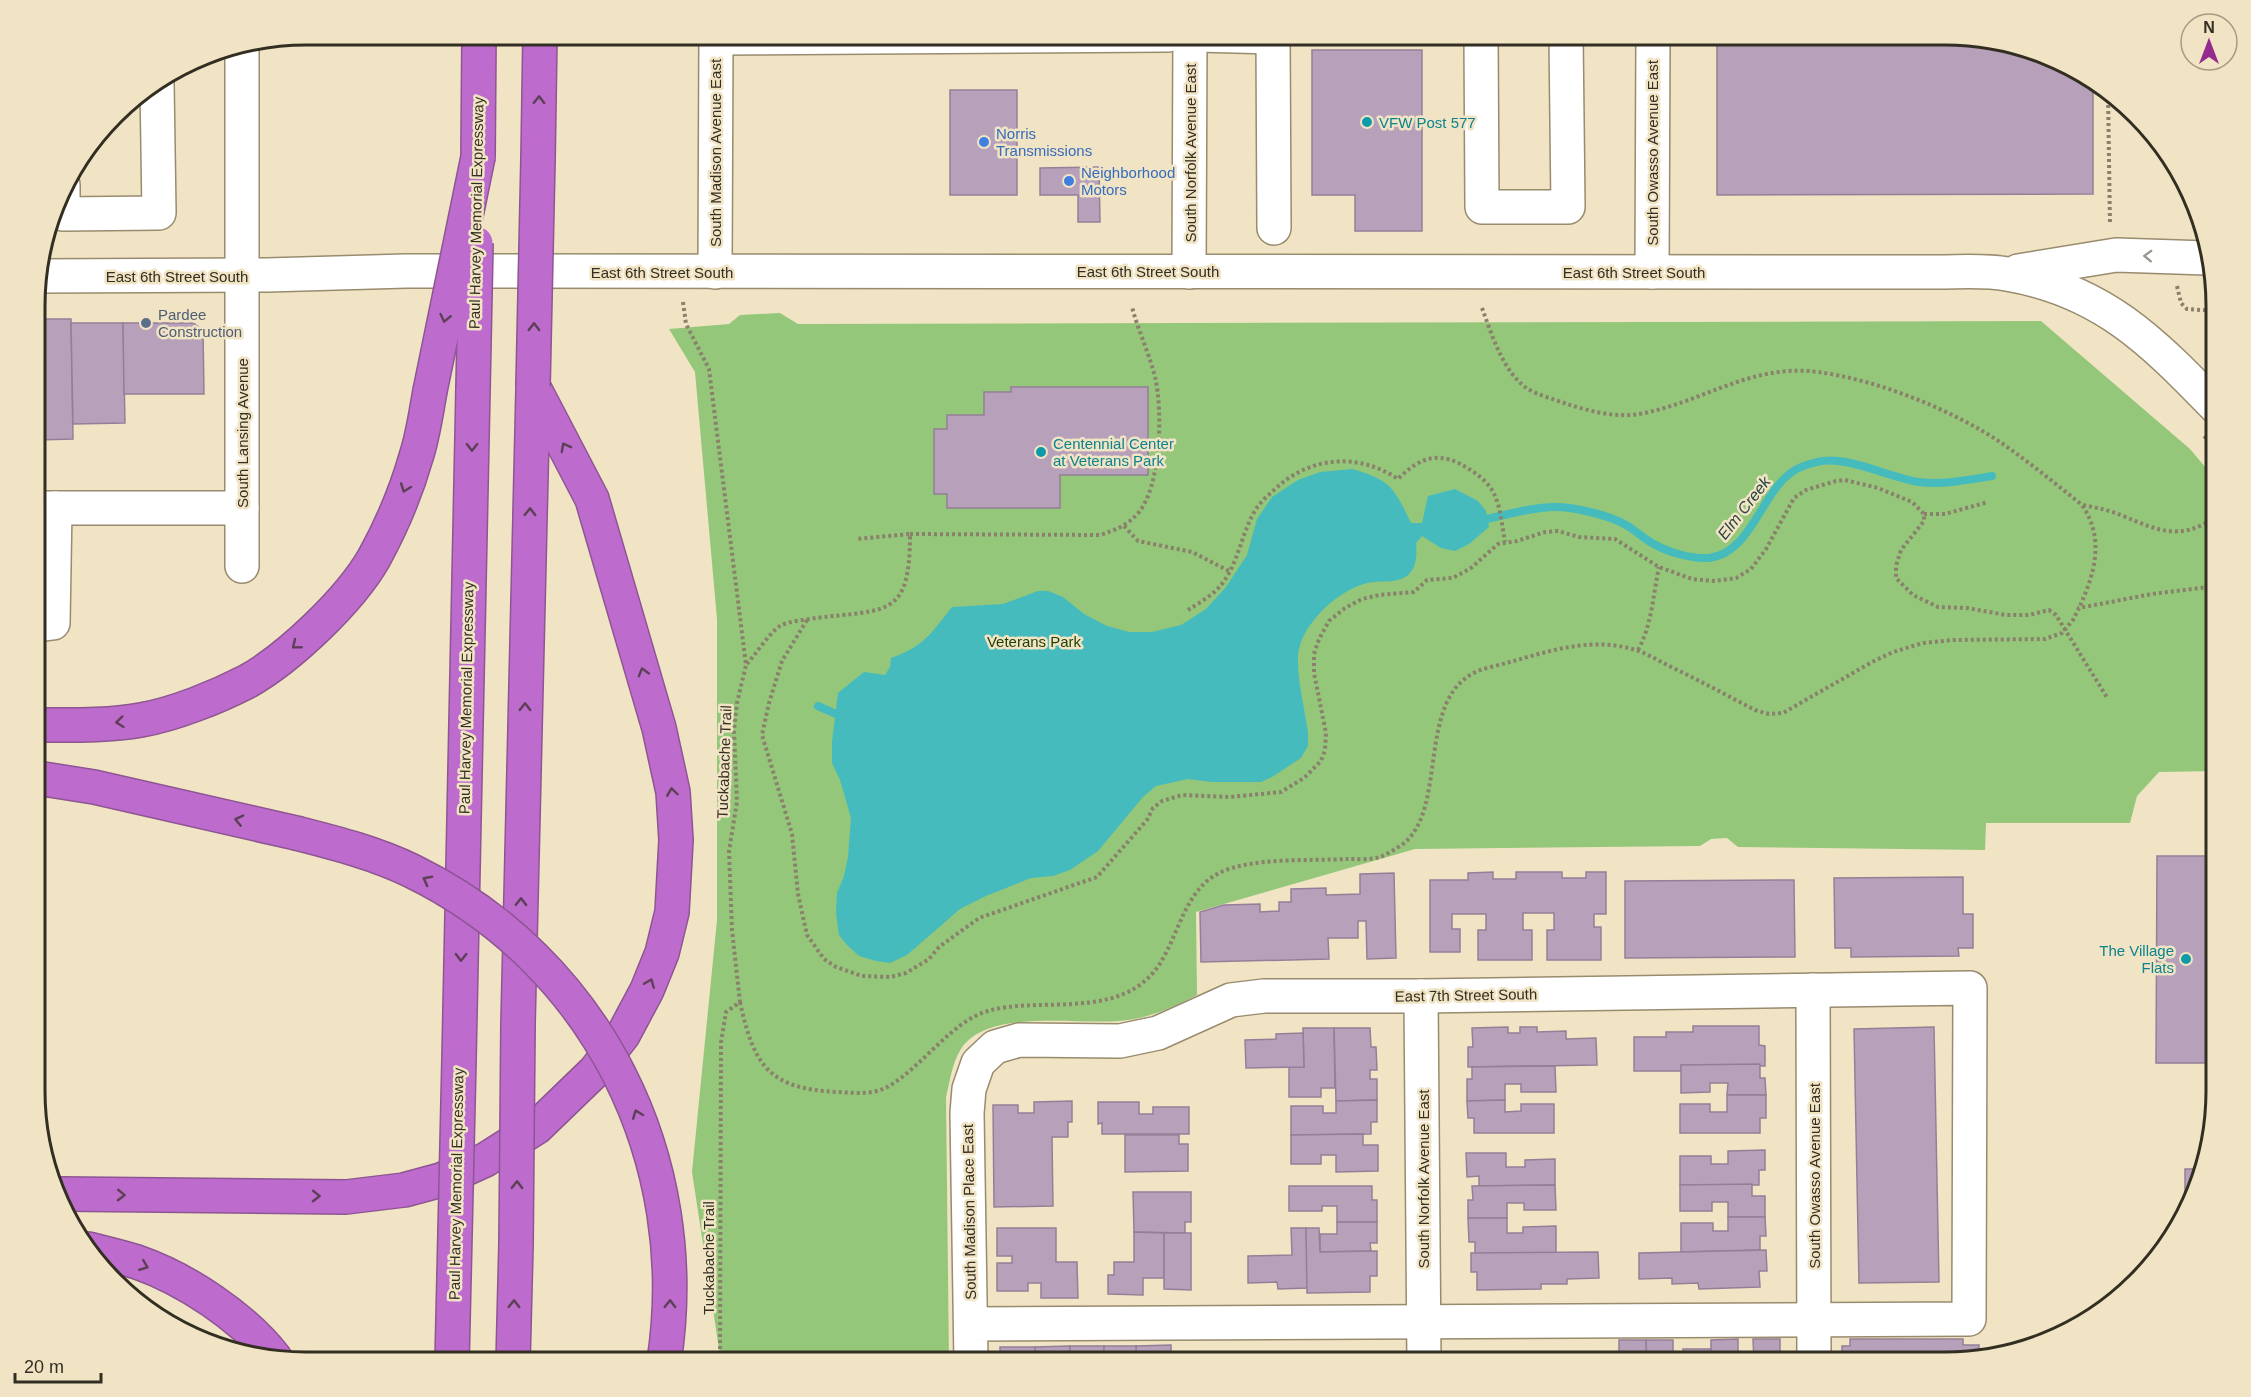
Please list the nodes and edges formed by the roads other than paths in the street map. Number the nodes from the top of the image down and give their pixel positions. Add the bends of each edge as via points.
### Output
1 (479, 45) edge
2 (540, 45) edge
3 (716, 45) edge
4 (1190, 45) edge
5 (1273, 45) edge
6 (1481, 45) edge
7 (1566, 45) edge
8 (1653, 45) edge
9 (242, 53) edge
10 (158, 91) edge
11 (478, 158) junction
12 (63, 211) edge
13 (1274, 228) dead end
14 (2201, 258) edge
15 (715, 272) junction
16 (1190, 272) junction
17 (1652, 272) junction
18 (2004, 274) junction
19 (243, 275) junction
20 (47, 276) edge
21 (533, 386) junction
22 (2206, 416) edge
23 (46, 508) edge
24 (242, 508) junction
25 (242, 566) dead end
26 (45, 624) edge
27 (45, 725) edge
28 (45, 779) edge
29 (1813, 990) junction
30 (1421, 996) junction
31 (978, 1063) joint
32 (66, 1194) edge
33 (101, 1253) edge
34 (1815, 1320) junction
35 (1424, 1322) junction
36 (972, 1324) junction
37 (268, 1349) edge
38 (452, 1352) edge
39 (513, 1352) edge
40 (665, 1352) edge
41 (971, 1352) edge
42 (1424, 1352) edge
43 (1815, 1352) edge

1 - 11 highway, Paul Harvey Memorial Expressway
21 -> 2 highway, bridge
3 - 15 street, South Madison Avenue East
4 - 16 street, South Norfolk Avenue East
5 - 13 street
6 - 7 street via 1482,207 1568,207
8 - 17 street, South Owasso Avenue East
9 - 19 street, South Lansing Avenue
10 - 12 street via 159,213
11 -> 27 highway, bridge via 416,457 398,509 373,560 339,606 297,645 249,680 186,706 142,720 87,726
11 -> 38 highway, Paul Harvey Memorial Expressway, bridge
14 -> 18 street via 2116,255
15 - 16 street, East 6th Street South
15 - 19 street, East 6th Street South via 687,292 406,271
16 - 17 street, East 6th Street South
17 - 18 street, East 6th Street South
18 - 22 street, East 6th Street South via 2067,290 2112,313 2165,354
19 - 20 street, East 6th Street South
19 - 24 street, South Lansing Avenue
32 -> 21 highway via 346,1197 404,1190 441,1180 485,1160 537,1127 595,1071 623,1035 651,981 672,912 676,840 673,792 659,728 592,499
39 -> 21 highway, bridge
23 - 24 street
23 - 26 street via 53,623
24 - 25 street, South Lansing Avenue
40 -> 28 highway, bridge via 670,1314 669,1243 659,1178 635,1107 584,1015 525,948 441,887 380,858 296,833
29 - 30 street, East 7th Street South
29 - 34 street, South Owasso Avenue East
29 - 34 street, East 7th Street South via 1970,988 1970,1319
30 - 31 street, East 7th Street South via 1264,996 1231,1000 1158,1033 1120,1041 1019,1040 994,1047
30 - 35 street, South Norfolk Avenue East
31 - 36 street, South Madison Place East via 969,1089 967,1113
33 -> 37 highway via 138,1263 188,1285
34 - 35 street
34 - 43 street, South Owasso Avenue East
35 - 36 street
35 - 42 street, South Norfolk Avenue East
36 - 41 street, South Madison Place East

